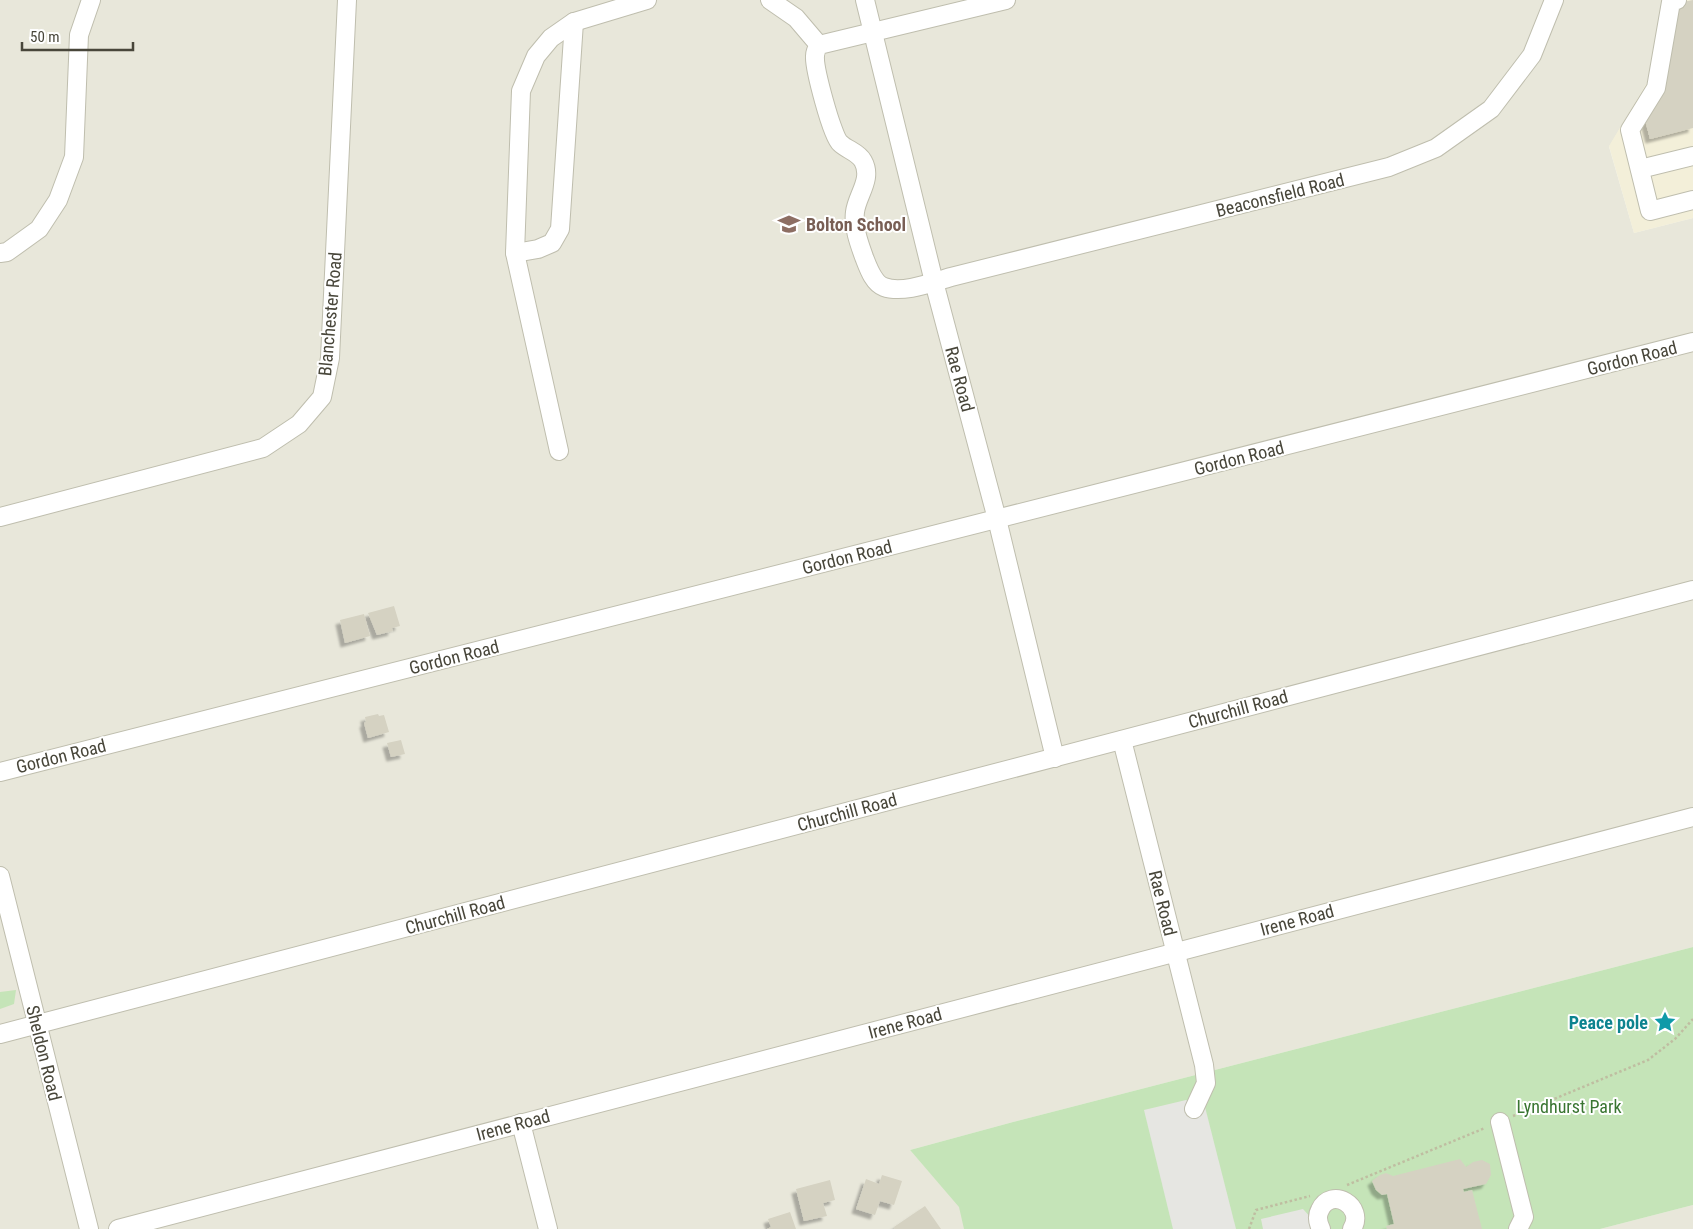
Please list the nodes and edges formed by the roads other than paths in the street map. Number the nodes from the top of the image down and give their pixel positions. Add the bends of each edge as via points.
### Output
1 (91, 0) edge
2 (347, 0) edge
3 (647, 0) edge
4 (770, 0) edge
5 (865, 0) edge
6 (1006, 0) edge
7 (1554, 0) edge
8 (1677, 0) edge
9 (574, 22) junction
10 (873, 33) junction
11 (819, 45) junction
12 (1693, 156) edge
13 (1640, 170) junction
14 (1693, 200) edge
15 (0, 253) edge
16 (515, 253) junction
17 (934, 282) junction
18 (1693, 342) edge
19 (559, 451) dead end
20 (0, 517) edge
21 (997, 519) junction
22 (1693, 590) edge
23 (1122, 740) junction
24 (1055, 758) junction
25 (0, 772) edge
26 (1693, 817) edge
27 (0, 876) edge
28 (1176, 952) junction
29 (37, 1024) junction
30 (0, 1034) edge
31 (1194, 1109) dead end
32 (1500, 1122) road end
33 (521, 1123) junction
34 (89, 1229) edge
35 (118, 1229) edge
36 (548, 1229) edge
37 (1321, 1229) edge
38 (1352, 1229) edge
39 (1518, 1229) edge

1 - 15 street via 79,34 74,157 58,200 40,229 7,252
2 - 20 street, Blanchester Road via 330,355 322,397 299,424 263,448
3 - 9 street
4 - 11 street via 796,18
5 - 10 street, Rae Road
6 - 10 street
7 - 17 street, Beaconsfield Road via 1532,55 1491,109 1436,148 1389,167
8 - 13 street via 1671,2 1656,88 1630,130
9 - 16 street via 552,38 536,56 521,91
9 - 16 street via 560,229 552,244
10 - 11 street
10 - 17 street, Rae Road
11 - 17 street, Beaconsfield Road via 815,55 817,70 832,128 839,142 864,162 867,180 855,213 858,239 870,272 883,287 901,290
12 - 13 street
13 - 14 street via 1650,211
16 - 19 street
17 - 21 street, Rae Road
18 - 21 street, Gordon Road
21 - 24 street, Rae Road
21 - 25 street, Gordon Road
22 - 23 street, Churchill Road
23 - 24 street, Churchill Road
23 - 28 street, Rae Road
24 - 29 street, Churchill Road
26 - 28 street, Irene Road
27 - 29 street, Sheldon Road
28 - 31 street, Rae Road via 1206,1083
28 - 33 street, Irene Road
29 - 30 street, Churchill Road
29 - 34 street, Sheldon Road
32 - 39 street via 1524,1217
33 - 35 street, Irene Road
33 - 36 street
37 - 38 street via 1318,1220 1320,1208 1336,1199 1353,1207 1356,1219

